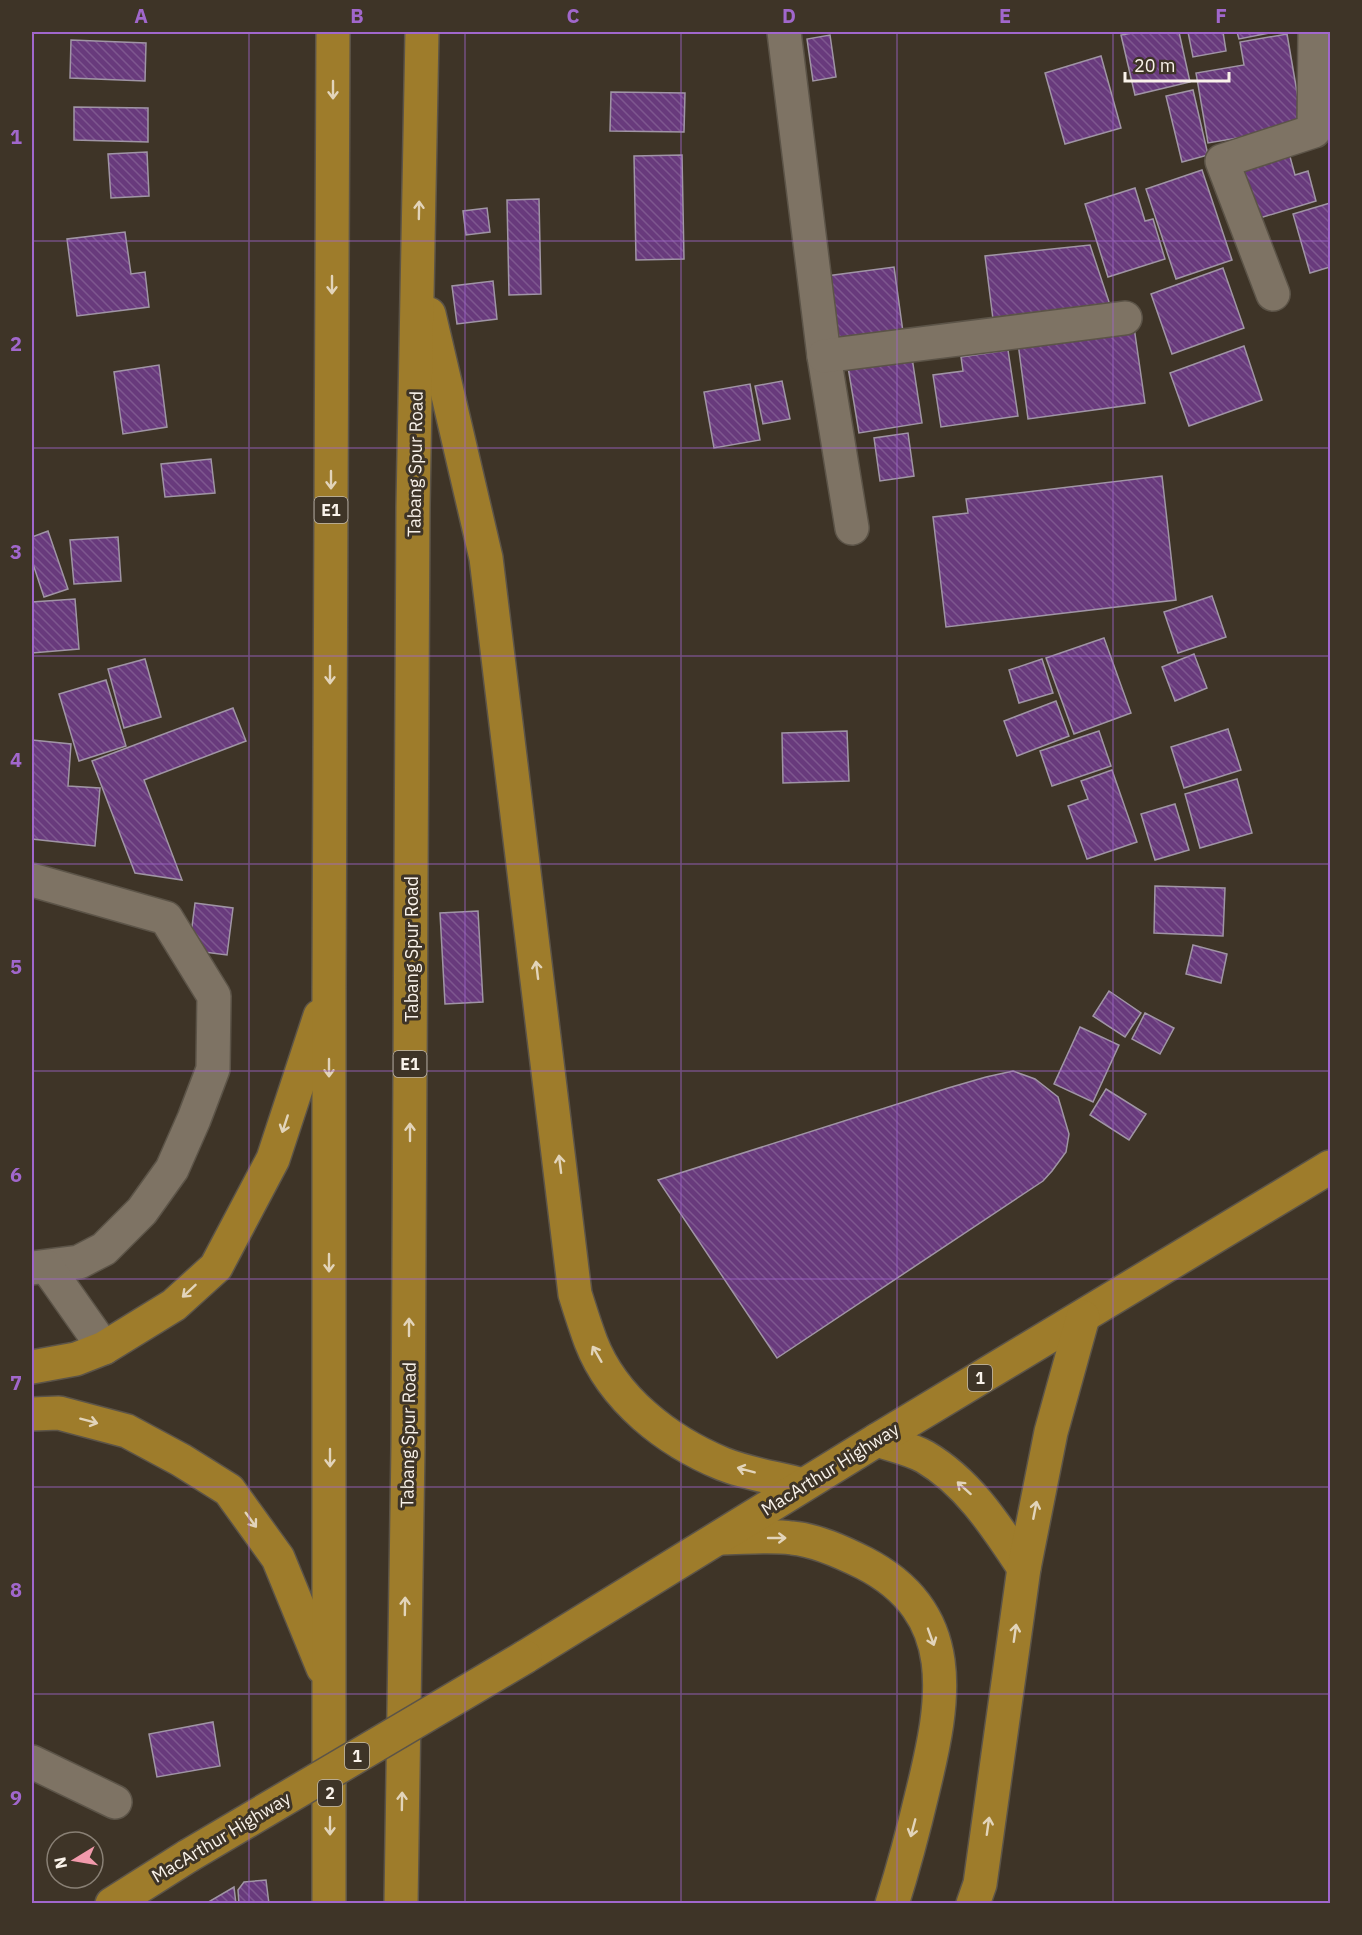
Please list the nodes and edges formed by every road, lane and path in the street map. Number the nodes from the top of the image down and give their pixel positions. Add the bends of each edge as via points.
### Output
1 (333, 32) edge
2 (422, 32) edge
3 (784, 32) edge
4 (1315, 32) edge
5 (418, 268) junction
6 (1273, 294) dead end
7 (1125, 318) dead end
8 (824, 356) junction
9 (852, 528) dead end
10 (32, 880) edge
11 (329, 989) junction
12 (1321, 1172) edge
13 (39, 1267) edge
14 (1083, 1317) junction
15 (104, 1348) junction
16 (32, 1367) edge
17 (32, 1414) edge
18 (877, 1440) junction
19 (803, 1485) junction
20 (719, 1538) junction
21 (1024, 1568) junction
22 (330, 1683) junction
23 (32, 1762) edge
24 (115, 1802) dead end
25 (401, 1860) junction
26 (112, 1904) edge
27 (329, 1904) edge
28 (401, 1904) edge
29 (421, 1904) edge
30 (892, 1904) edge
31 (973, 1904) edge

1 -> 11 highway, E1
5 -> 2 highway, Tabang Spur Road / E1
3 - 8 street
4 - 6 street via 1314,131 1222,160
19 -> 5 highway via 723,1464 678,1441 636,1410 612,1381 591,1344 575,1294 486,558
25 -> 5 highway, Tabang Spur Road / E1
7 - 8 street
8 - 9 street
10 - 13 street via 166,918 214,996 213,1069 172,1169 142,1210 104,1249 80,1263
11 -> 15 highway via 273,1159 216,1267 174,1305
11 -> 22 highway, E1
12 - 14 highway, MacArthur Highway / 1
13 - 15 street
14 - 18 highway, MacArthur Highway / 1
21 -> 14 highway via 1051,1432
15 - 16 highway via 76,1359
17 -> 22 highway via 58,1413 128,1431 229,1490 278,1558
18 - 19 highway, MacArthur Highway / 1
21 -> 18 highway via 972,1495 946,1472 923,1456
19 - 20 highway, MacArthur Highway / 1
20 - 26 highway, MacArthur Highway / 1, bridge
20 -> 30 highway via 793,1538 837,1550 882,1572 909,1596 924,1618 934,1642 940,1674 940,1708 924,1786
31 -> 21 highway via 980,1884
22 -> 27 highway, 2
23 - 24 street
25 - 28 highway, Tabang Spur Road / E1
25 - 29 highway

